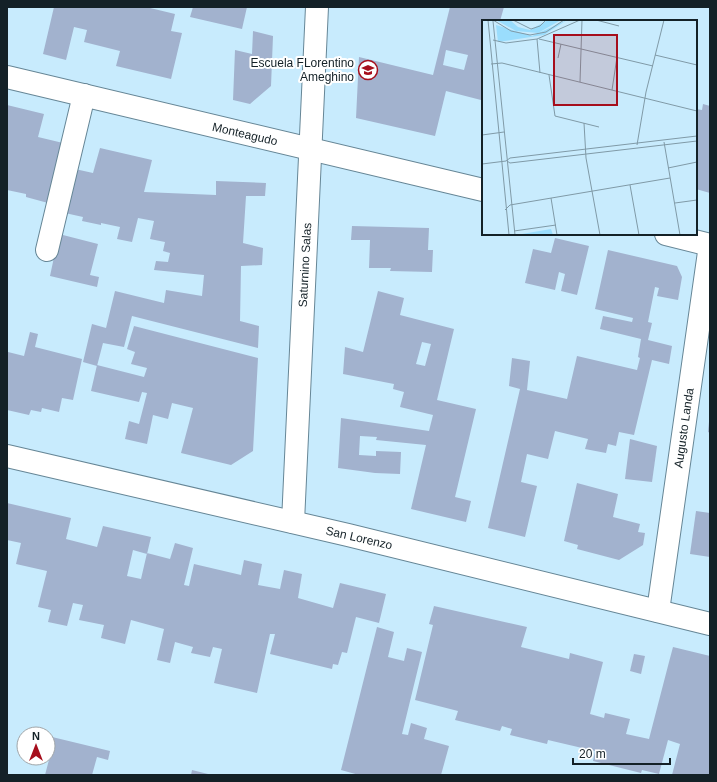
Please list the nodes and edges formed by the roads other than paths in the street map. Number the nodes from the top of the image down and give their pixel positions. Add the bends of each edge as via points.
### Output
1 (317, 7) edge
2 (7, 77) edge
3 (84, 95) junction
4 (310, 149) junction
5 (482, 190) edge
6 (670, 235) edge
7 (710, 245) edge
8 (47, 250) dead end
9 (7, 456) edge
10 (292, 522) junction
11 (658, 611) junction
12 (710, 624) edge

1 - 4 street, Saturnino Salas
2 - 3 street, Monteagudo
3 - 4 street, Monteagudo
3 - 8 street
4 - 5 street, Monteagudo
4 - 10 street, Saturnino Salas
6 - 7 street
7 - 11 street, Augusto Landa
9 - 10 street, San Lorenzo
10 - 11 street, San Lorenzo
11 - 12 street, San Lorenzo

